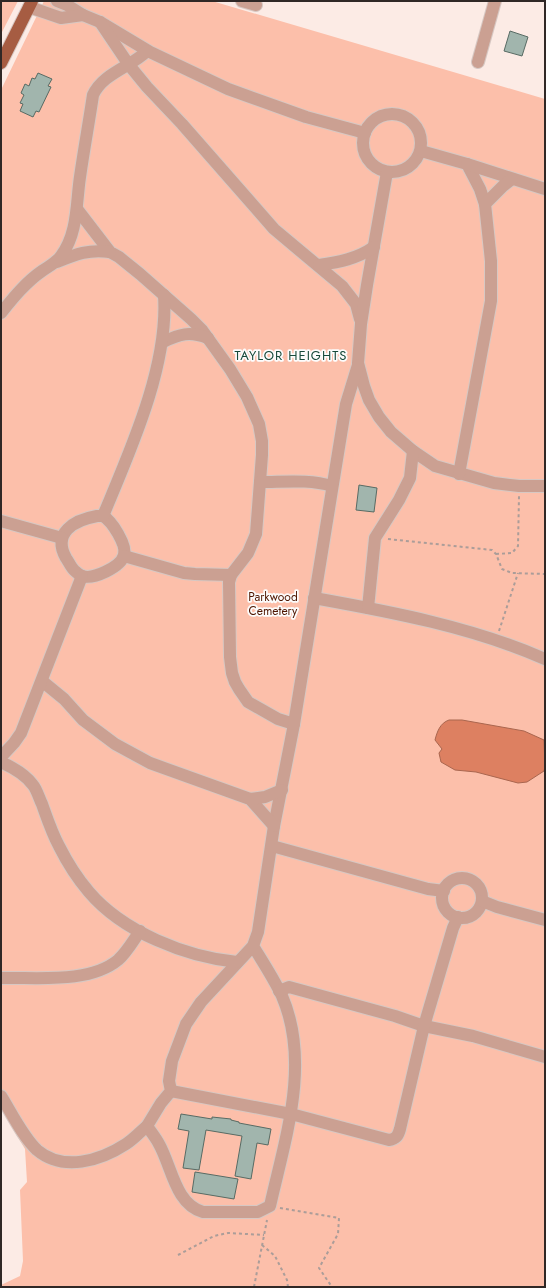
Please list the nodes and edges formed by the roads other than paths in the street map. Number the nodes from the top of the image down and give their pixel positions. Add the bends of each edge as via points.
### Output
1 (57, 1) edge
2 (242, 1) edge
3 (495, 1) edge
4 (30, 4) edge
5 (256, 5) dead end
6 (83, 15) junction
7 (100, 22) junction
8 (148, 51) junction
9 (478, 62) dead end
10 (1, 63) edge
11 (129, 65) junction
12 (364, 133) junction
13 (421, 151) junction
14 (467, 164) junction
15 (387, 172) junction
16 (512, 179) junction
17 (545, 188) edge
18 (485, 204) junction
19 (77, 209) junction
20 (374, 247) junction
21 (110, 252) junction
22 (56, 262) junction
23 (318, 265) junction
24 (164, 295) junction
25 (1, 313) edge
26 (362, 324) junction
27 (208, 338) junction
28 (163, 342) junction
29 (358, 363) junction
30 (412, 451) junction
31 (459, 474) junction
32 (260, 482) junction
33 (332, 486) junction
34 (545, 486) edge
35 (103, 516) junction
36 (1, 521) edge
37 (62, 538) junction
38 (124, 556) junction
39 (231, 575) junction
40 (82, 576) junction
41 (314, 598) junction
42 (368, 608) junction
43 (545, 659) edge
44 (42, 681) junction
45 (294, 724) junction
46 (1, 757) edge
47 (1, 762) edge
48 (282, 790) junction
49 (250, 799) junction
50 (274, 826) junction
51 (272, 846) junction
52 (444, 890) junction
53 (482, 901) junction
54 (458, 917) junction
55 (545, 920) edge
56 (140, 931) junction
57 (253, 946) junction
58 (237, 962) junction
59 (1, 978) edge
60 (279, 991) junction
61 (424, 1026) junction
62 (545, 1057) edge
63 (171, 1091) junction
64 (1, 1096) edge
65 (290, 1114) junction
66 (147, 1126) junction

1 - 6 street via 67,4
2 - 5 street
3 - 9 street
4 - 6 street via 61,18
4 - 10 main road
6 - 7 street
7 - 8 street
7 - 11 street
8 - 11 street
8 - 12 street via 228,89 306,117
11 - 19 street via 102,82 93,95
11 - 23 street via 274,229
12 - 13 street via 375,119 383,115 401,115 416,125 422,142
12 - 15 street via 364,150 367,158 379,169
13 - 14 street
13 - 15 street via 408,168
14 - 16 street
14 - 18 street
15 - 20 street
16 - 17 street
16 - 18 street
18 - 31 street via 492,279 490,301
19 - 21 street
19 - 22 street via 72,234
20 - 23 street via 347,261
20 - 26 street
21 - 22 street via 88,251
21 - 24 street via 135,269
22 - 25 street via 30,281
23 - 26 street via 342,286 356,304
24 - 27 street
24 - 28 street
26 - 29 street
27 - 28 street via 188,333
27 - 32 street via 237,380 259,424 262,441
28 - 35 street via 146,405
29 - 30 street via 369,400 379,417 390,432
29 - 33 street via 346,404
30 - 31 street via 435,466
30 - 42 street via 410,478 400,500 375,538
31 - 34 street via 494,483
32 - 33 street via 305,481
32 - 39 street via 253,544
33 - 41 street
35 - 37 street via 81,520 67,529
35 - 38 street via 118,533 125,548
36 - 37 street
37 - 40 street via 63,553 74,571
38 - 39 street via 184,573
38 - 40 street via 106,572
39 - 45 street via 230,657 235,682 248,702
40 - 44 street
41 - 42 street
41 - 45 street
42 - 43 street via 440,624
44 - 46 street via 20,733
44 - 49 street via 84,720 115,744 150,763
45 - 48 street
47 - 56 street via 10,766 33,785 58,845 89,893 118,918
48 - 49 street via 265,797
48 - 50 street
49 - 50 street
50 - 51 street
51 - 52 street via 428,889
51 - 57 street via 258,932
52 - 53 street via 451,882 462,878 473,881 480,889
52 - 54 street via 445,907 450,914
53 - 54 street via 478,911 469,917
53 - 55 street
54 - 61 street
56 - 58 street via 196,955
56 - 59 street via 118,960 94,973 71,977
57 - 58 street
57 - 60 street
58 - 63 street via 201,1002 186,1024 172,1061 169,1081
60 - 61 street via 289,987
60 - 65 street via 290,1019 295,1044 296,1065
61 - 62 street via 472,1036
61 - 65 street via 398,1137 388,1140
63 - 65 street
63 - 66 street
64 - 66 street via 36,1149 46,1157 64,1162 86,1161 109,1154 127,1144
65 - 66 street via 270,1206 258,1212 203,1212 189,1205 180,1192 160,1145

